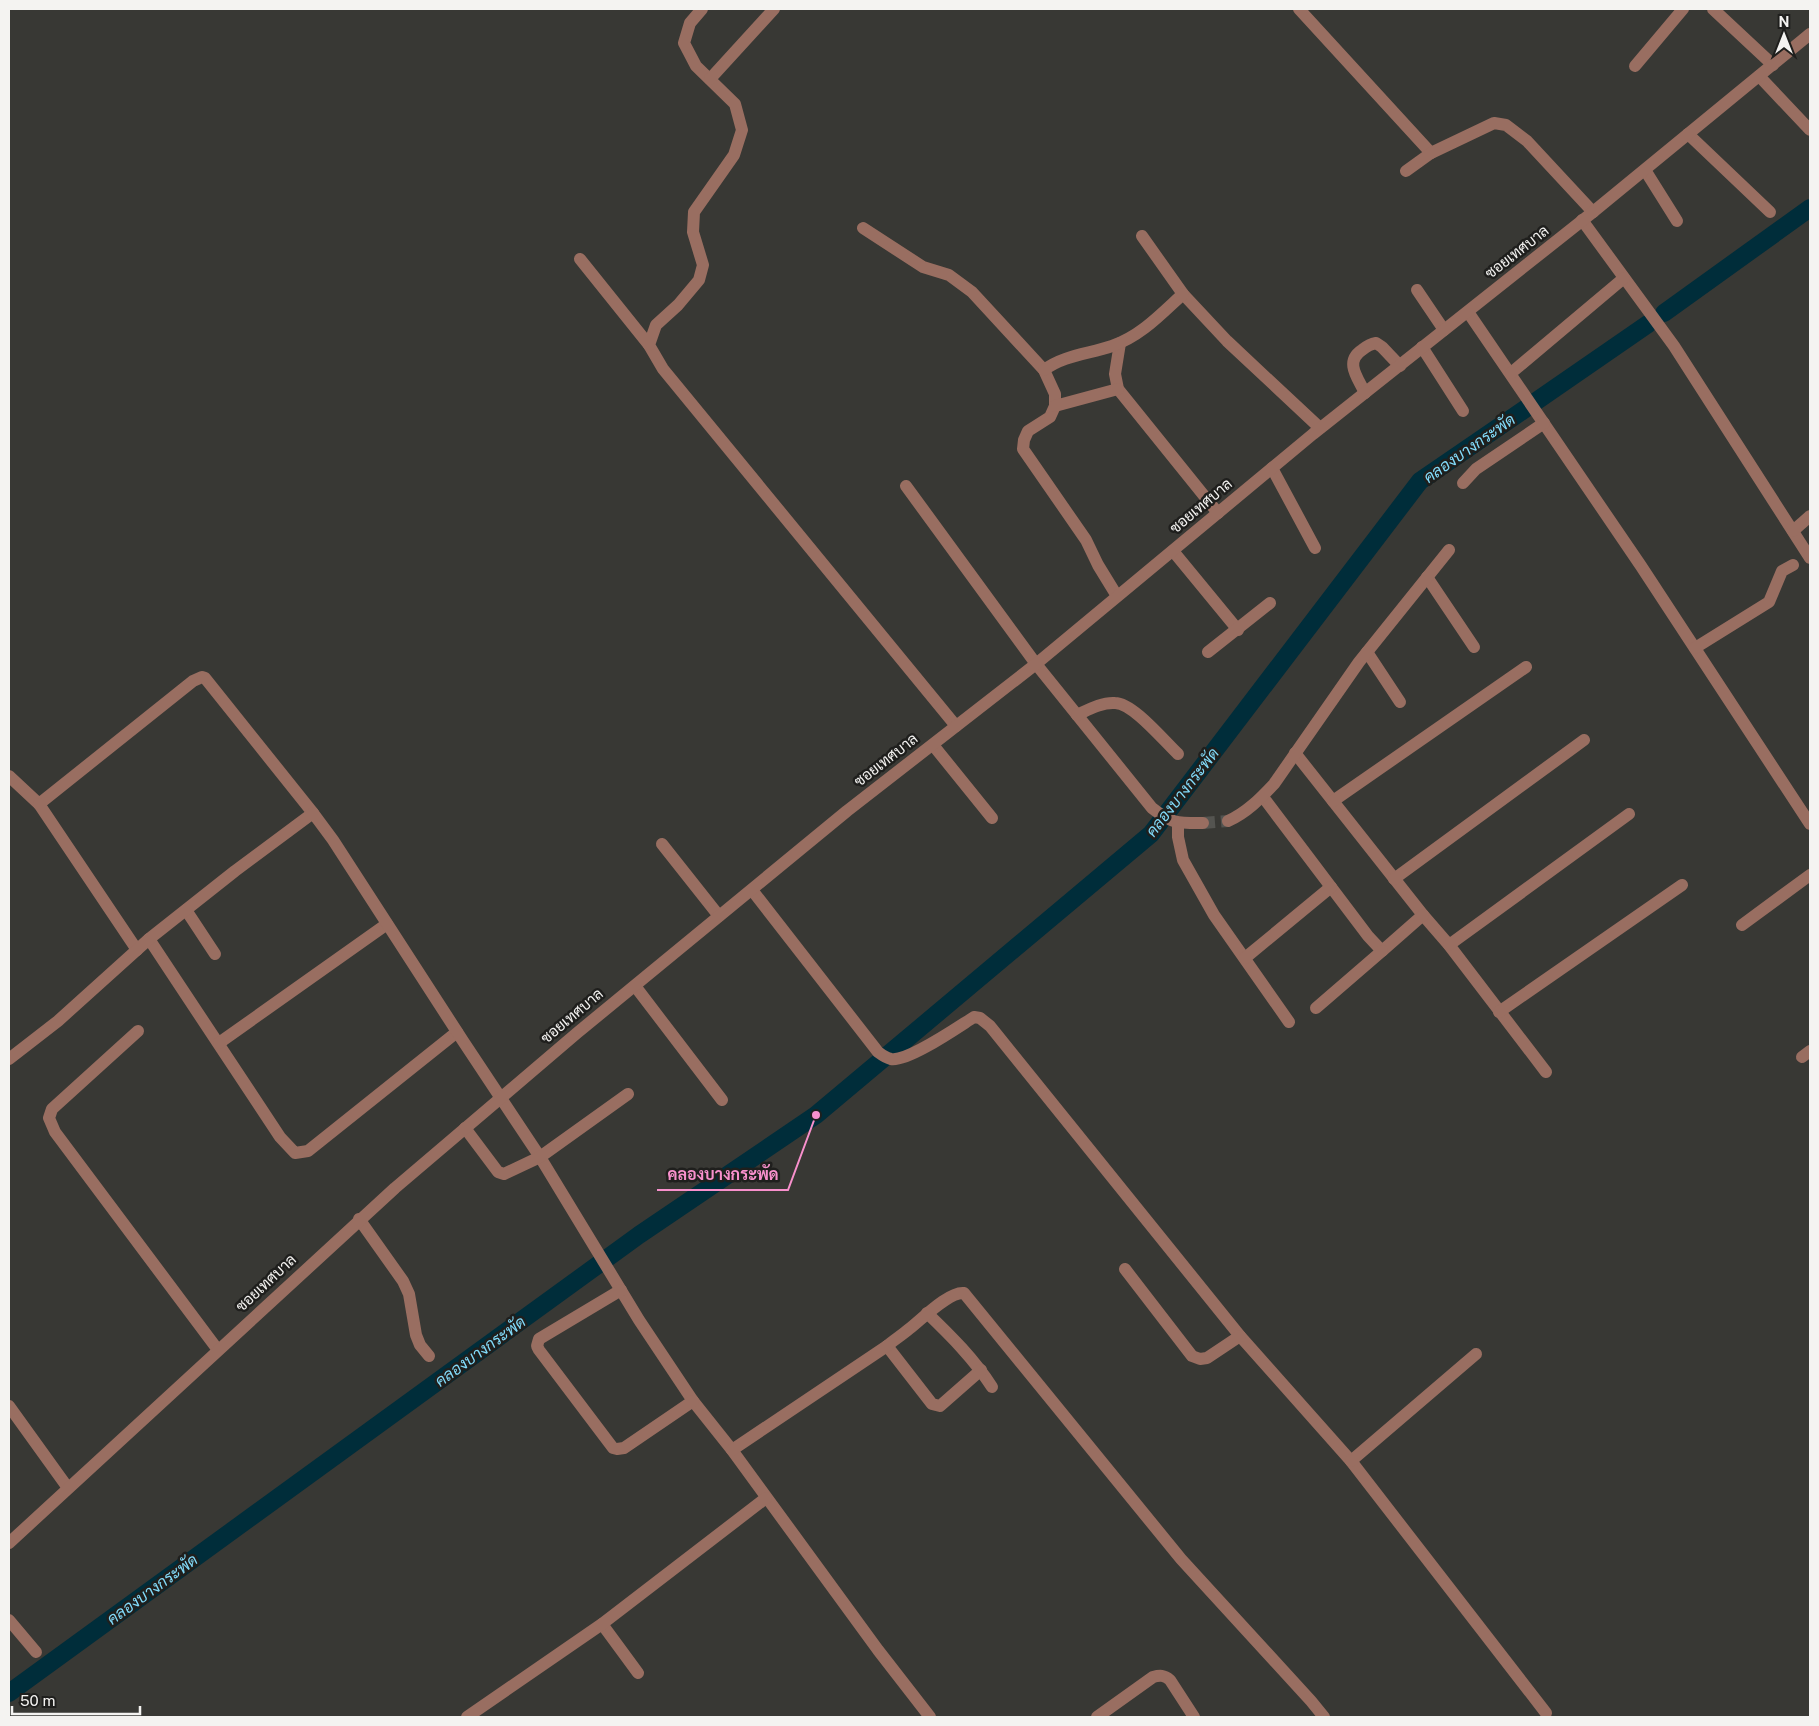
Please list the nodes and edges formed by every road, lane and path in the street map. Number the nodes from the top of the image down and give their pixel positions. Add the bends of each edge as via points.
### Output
1 (702, 9) edge
2 (774, 9) edge
3 (1299, 9) edge
4 (1682, 9) edge
5 (1714, 9) edge
6 (1810, 34) edge
7 (1773, 65) junction
8 (1635, 66) dead end
9 (1759, 76) junction
10 (710, 79) junction
11 (1810, 130) edge
12 (1688, 134) junction
13 (1431, 153) junction
14 (1406, 170) dead end
15 (1645, 170) junction
16 (1593, 212) junction
17 (1770, 212) dead end
18 (1582, 220) junction
19 (1677, 221) dead end
20 (863, 228) dead end
21 (1142, 236) dead end
22 (580, 259) dead end
23 (1624, 278) junction
24 (1417, 290) dead end
25 (1182, 294) junction
26 (1468, 312) junction
27 (1444, 330) junction
28 (1120, 343) junction
29 (650, 345) junction
30 (1422, 348) junction
31 (1400, 366) junction
32 (1044, 370) junction
33 (1510, 373) junction
34 (1118, 389) junction
35 (1365, 393) junction
36 (1056, 406) junction
37 (1463, 412) dead end
38 (1544, 423) junction
39 (1320, 428) junction
40 (1272, 468) junction
41 (1464, 483) dead end
42 (906, 486) dead end
43 (1218, 513) junction
44 (1810, 516) edge
45 (1793, 531) junction
46 (1315, 548) dead end
47 (1449, 550) dead end
48 (1172, 551) junction
49 (1810, 558) edge
50 (1793, 565) dead end
51 (1428, 577) junction
52 (1118, 596) junction
53 (1270, 603) dead end
54 (1238, 630) junction
55 (1474, 647) dead end
56 (1695, 648) junction
57 (1208, 652) dead end
58 (1367, 652) junction
59 (1036, 664) junction
60 (1526, 667) dead end
61 (1400, 702) dead end
62 (1077, 715) junction
63 (956, 726) junction
64 (1584, 740) dead end
65 (933, 745) junction
66 (1295, 753) junction
67 (1178, 754) dead end
68 (9, 776) edge
69 (1262, 797) junction
70 (1333, 801) junction
71 (39, 804) junction
72 (313, 814) junction
73 (1629, 814) dead end
74 (992, 818) dead end
75 (1172, 821) junction
76 (1228, 821) tunnel mouth
77 (1203, 822) tunnel mouth
78 (1810, 824) edge
79 (662, 844) dead end
80 (1810, 876) edge
81 (1394, 879) junction
82 (1682, 885) dead end
83 (1331, 887) junction
84 (752, 890) junction
85 (186, 910) junction
86 (1423, 915) junction
87 (719, 916) junction
88 (387, 924) junction
89 (1742, 925) dead end
90 (149, 939) junction
91 (1449, 945) junction
92 (137, 950) junction
93 (1382, 951) junction
94 (215, 954) dead end
95 (1244, 958) junction
96 (635, 986) junction
97 (1316, 1008) dead end
98 (1499, 1012) junction
99 (1289, 1022) dead end
100 (138, 1031) dead end
101 (457, 1032) junction
102 (219, 1043) junction
103 (9, 1059) edge
104 (1546, 1072) dead end
105 (628, 1094) dead end
106 (500, 1098) junction
107 (722, 1100) dead end
108 (465, 1128) junction
109 (540, 1157) junction
110 (359, 1219) junction
111 (1125, 1269) dead end
112 (621, 1290) junction
113 (927, 1312) junction
114 (1240, 1336) junction
115 (887, 1346) junction
116 (218, 1350) junction
117 (1476, 1354) dead end
118 (429, 1356) dead end
119 (981, 1370) junction
120 (992, 1387) dead end
121 (694, 1401) junction
122 (9, 1406) edge
123 (732, 1450) junction
124 (1351, 1461) junction
125 (68, 1488) junction
126 (766, 1498) junction
127 (10, 1539) edge
128 (9, 1620) edge
129 (602, 1624) junction
130 (36, 1652) dead end
131 (638, 1673) dead end
132 (1547, 1716) edge
133 (467, 1717) edge
134 (930, 1717) edge
135 (1097, 1717) edge
136 (1194, 1717) edge
137 (1324, 1717) edge

1 - 10 street via 690,23 684,44 696,66
2 - 10 street
3 - 13 street
4 - 8 street
5 - 7 street
6 - 7 street, ซอยเทศบาล
7 - 9 street, ซอยเทศบาล
9 - 11 street
9 - 12 street, ซอยเทศบาล
10 - 29 street via 735,104 742,130 734,155 694,212 694,232 703,265 699,280 656,324
12 - 15 street, ซอยเทศบาล
12 - 17 street
13 - 14 street
13 - 16 street via 1485,126 1494,123 1506,125 1527,141
15 - 16 street, ซอยเทศบาล
15 - 19 street
16 - 18 street, ซอยเทศบาล
18 - 23 street
18 - 26 street, ซอยเทศบาล
20 - 32 street via 923,266 949,275 972,292
21 - 25 street
22 - 29 street
23 - 33 street
23 - 45 street via 1674,346
24 - 27 street
25 - 28 street via 1148,327
25 - 39 street
26 - 27 street, ซอยเทศบาล
26 - 33 street
27 - 30 street, ซอยเทศบาล
28 - 32 street via 1068,358
28 - 34 street via 1115,374
29 - 63 street via 663,369
30 - 31 street, ซอยเทศบาล
30 - 37 street
31 - 35 street, ซอยเทศบาล
31 - 35 street via 1376,343 1356,354 1352,365
32 - 36 street via 1056,394
33 - 38 street
34 - 36 street
34 - 43 street
35 - 39 street, ซอยเทศบาล
36 - 52 street via 1050,416 1028,431 1023,449 1086,540
38 - 41 street via 1476,469
38 - 56 street
39 - 40 street, ซอยเทศบาล
40 - 43 street, ซอยเทศบาล
40 - 46 street
42 - 59 street
43 - 48 street, ซอยเทศบาล
44 - 45 street
45 - 49 street
47 - 51 street
48 - 52 street, ซอยเทศบาล
48 - 54 street
50 - 56 street via 1782,570 1769,602
51 - 55 street
51 - 58 street
52 - 59 street, ซอยเทศบาล
53 - 54 street
54 - 57 street
56 - 78 street
58 - 61 street
58 - 66 street
59 - 62 street
59 - 63 street, ซอยเทศบาล
60 - 70 street
62 - 67 street via 1105,704 1125,705
62 - 75 street via 1152,808
63 - 65 street, ซอยเทศบาล
64 - 81 street
65 - 74 street
65 - 84 street, ซอยเทศบาล
66 - 69 street
66 - 70 street
68 - 71 street
69 - 76 street via 1241,815
69 - 83 street
70 - 81 street
71 - 72 street via 202,677
71 - 92 street
72 - 85 street
72 - 88 street
73 - 91 street
75 - 77 street
75 - 95 street via 1183,860
79 - 87 street
80 - 89 street
81 - 86 street
82 - 98 street
83 - 93 street
83 - 95 street
84 - 87 street, ซอยเทศบาล
84 - 114 street via 878,1052 886,1058 907,1057 974,1017 990,1026
85 - 90 street
85 - 94 street
86 - 91 street
86 - 93 street
87 - 96 street, ซอยเทศบาล
88 - 101 street
88 - 102 street
90 - 92 street
90 - 102 street
91 - 98 street
92 - 103 street via 58,1021
93 - 97 street
95 - 99 street
96 - 106 street, ซอยเทศบาล
96 - 107 street
98 - 104 street
100 - 116 street via 52,1109 49,1118 55,1132
101 - 102 street via 308,1152 301,1153 295,1153 286,1145
101 - 106 street
105 - 109 street
106 - 108 street, ซอยเทศบาล
106 - 109 street
108 - 109 street via 501,1173
108 - 110 street, ซอยเทศบาล
109 - 112 street
110 - 116 street, ซอยเทศบาล
110 - 118 street via 403,1280 409,1294 416,1335
111 - 114 street via 1192,1356 1207,1358
112 - 121 street
112 - 121 street via 539,1339 539,1350 613,1448 624,1448
113 - 115 street
113 - 119 street
113 - 137 street via 960,1292 964,1293 1181,1559
114 - 124 street
115 - 119 street via 932,1404 940,1406
115 - 123 street
116 - 125 street, ซอยเทศบาล
117 - 124 street
119 - 120 street
121 - 123 street
122 - 125 street
123 - 126 street
124 - 132 street
125 - 127 street, ซอยเทศบาล
126 - 129 street
126 - 134 street
128 - 130 street
129 - 131 street
129 - 133 street
135 - 136 street via 1160,1675 1170,1680

